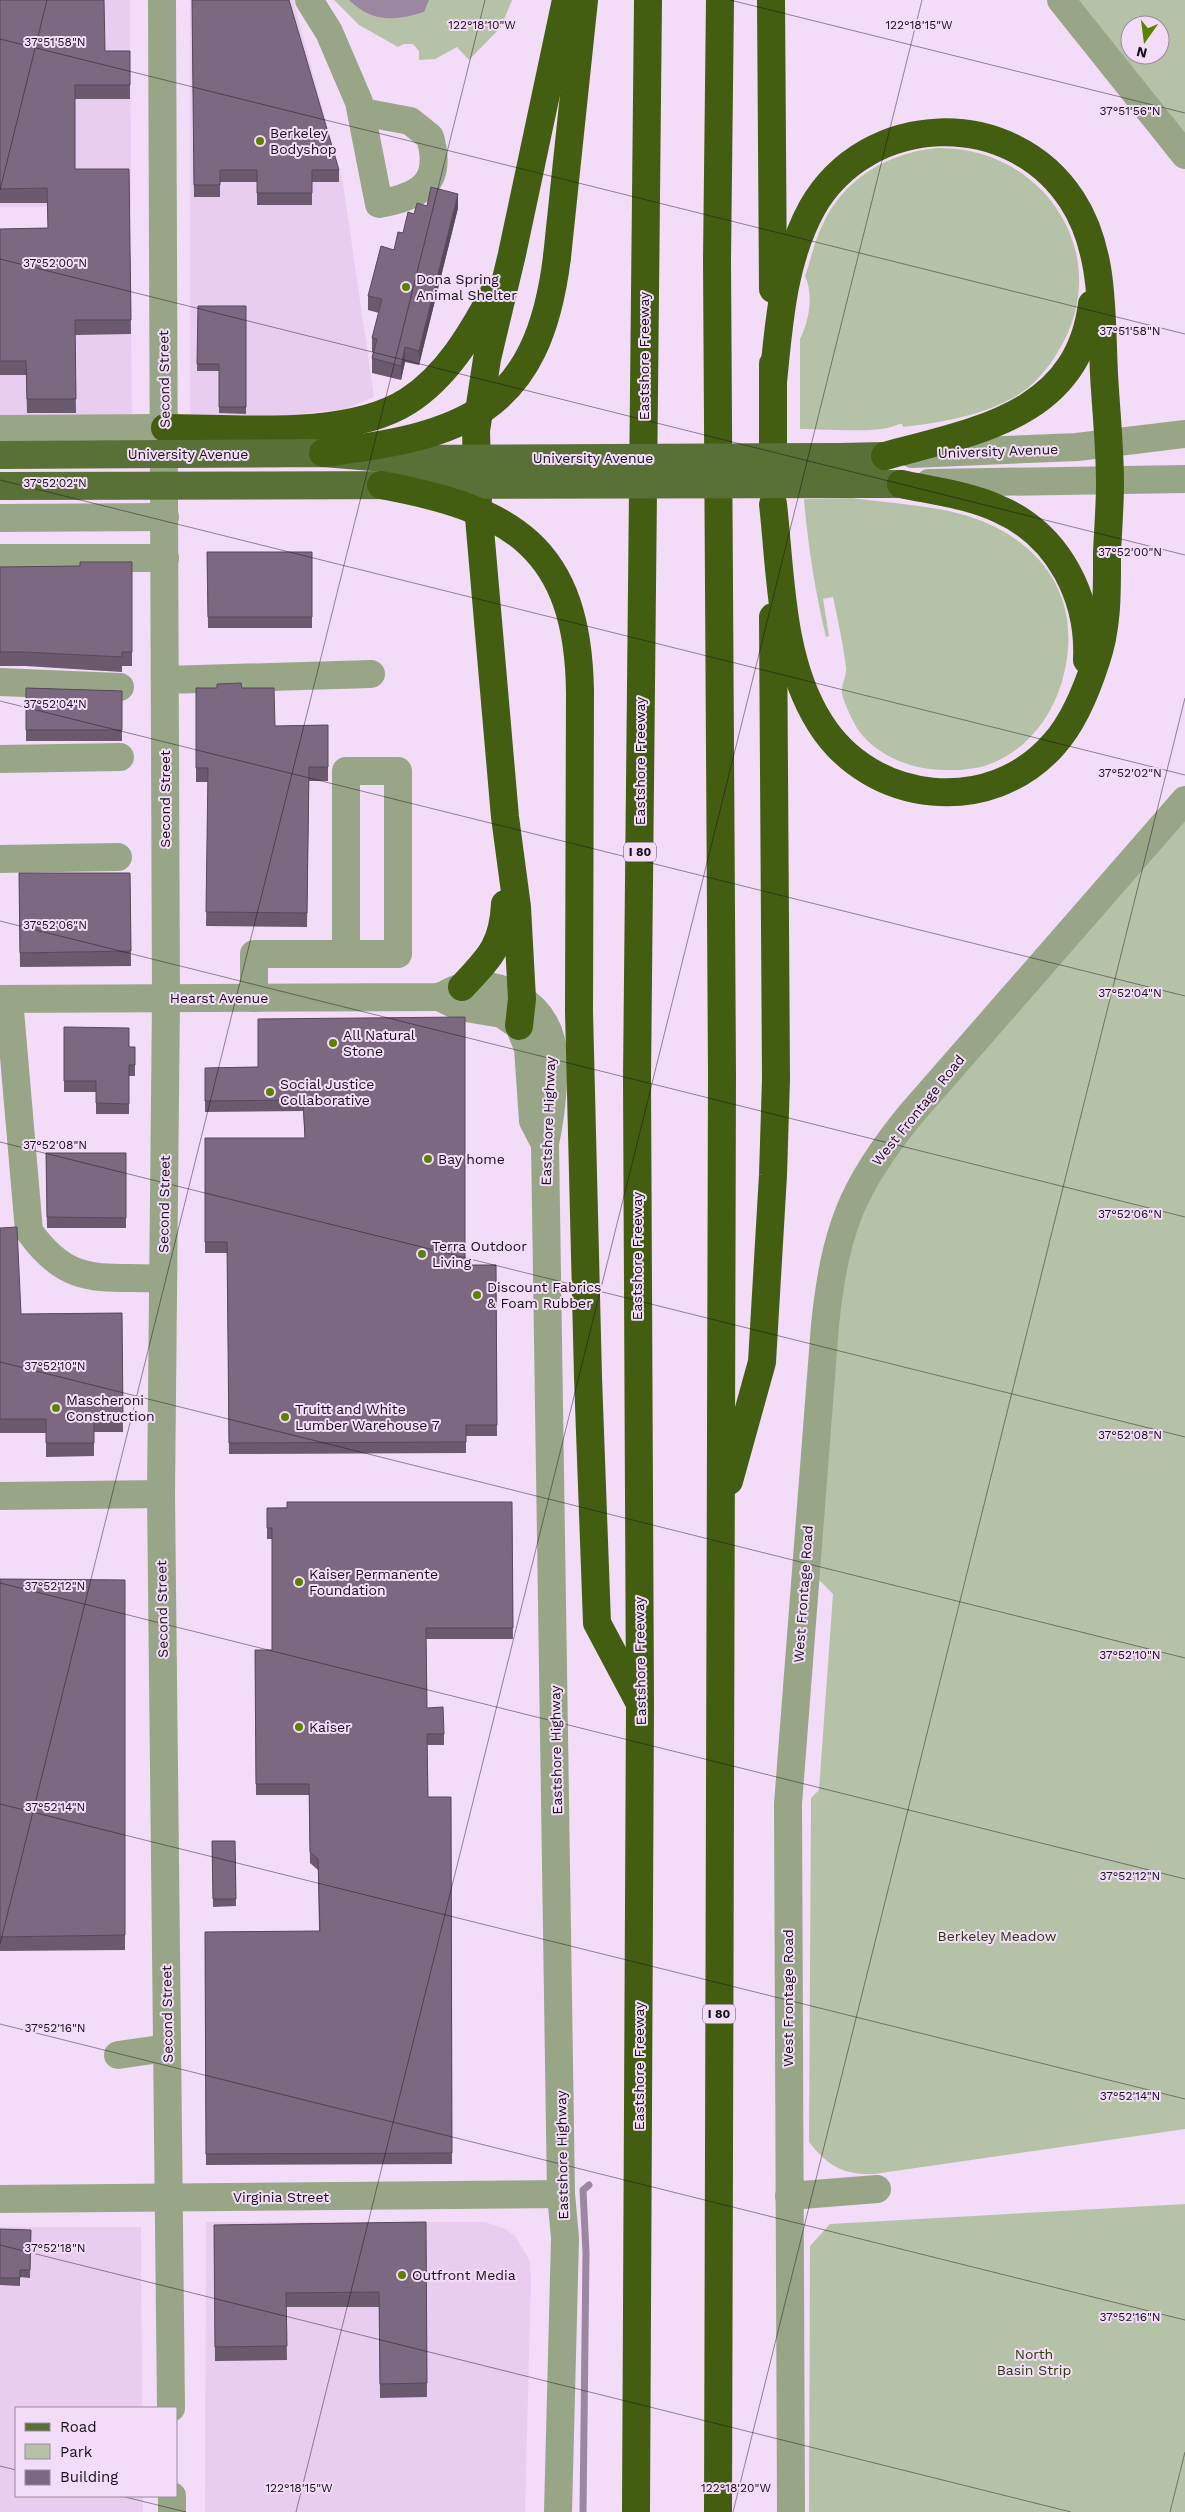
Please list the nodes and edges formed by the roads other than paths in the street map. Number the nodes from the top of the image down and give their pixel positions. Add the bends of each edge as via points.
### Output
1 (162, 0) edge
2 (309, 0) edge
3 (566, 0) edge
4 (584, 0) edge
5 (648, 0) edge
6 (720, 0) edge
7 (770, 0) edge
8 (1061, 0) edge
9 (362, 112) junction
10 (1185, 154) edge
11 (520, 217) junction
12 (1091, 243) junction
13 (773, 382) junction
14 (164, 428) junction
15 (0, 429) edge
16 (1185, 434) edge
17 (1108, 444) junction
18 (324, 453) junction
19 (0, 455) edge
20 (886, 456) junction
21 (1185, 479) edge
22 (1110, 482) junction
23 (900, 484) junction
24 (381, 485) junction
25 (0, 486) edge
26 (773, 504) junction
27 (165, 517) junction
28 (0, 518) edge
29 (0, 558) edge
30 (164, 558) junction
31 (371, 674) dead end
32 (165, 680) junction
33 (0, 682) edge
34 (120, 687) dead end
35 (1082, 695) junction
36 (120, 757) dead end
37 (0, 759) edge
38 (1185, 800) edge
39 (505, 818) junction
40 (118, 857) dead end
41 (0, 859) edge
42 (346, 954) junction
43 (451, 992) junction
44 (254, 998) junction
45 (4, 999) edge
46 (166, 999) junction
47 (522, 999) junction
48 (518, 1026) junction
49 (10, 1143) edge
50 (545, 1143) junction
51 (163, 1279) junction
52 (160, 1494) junction
53 (0, 1496) edge
54 (719, 1516) junction
55 (640, 1705) junction
56 (167, 2048) junction
57 (118, 2055) dead end
58 (877, 2189) dead end
59 (561, 2194) junction
60 (789, 2196) junction
61 (169, 2198) junction
62 (0, 2199) edge
63 (171, 2407) edge
64 (172, 2497) edge
65 (172, 2512) edge
66 (558, 2512) edge
67 (636, 2512) edge
68 (718, 2512) edge
69 (791, 2512) edge

1 - 14 street, Second Street
2 - 9 street via 329,32
3 - 11 highway
4 - 18 highway, bridge via 557,257 548,307 534,347 510,384 490,405 466,420 426,436
5 - 55 highway, Eastshore Freeway / I 80 via 637,1088
6 - 54 highway, I 80 via 717,260 722,1074
7 - 13 highway
8 - 10 street
9 - 9 street via 410,121 430,137 434,166 428,182 419,192 403,200 379,204
11 - 14 highway via 504,270 478,320 448,364 409,400 371,417 326,426
11 - 39 highway via 487,359 475,456
12 - 13 highway via 1075,206 1060,184 1026,154 999,141 969,133 938,131 904,136 872,149 841,171 827,186 800,232 786,281
12 - 17 highway via 1100,294
12 - 20 highway via 1093,294 1086,331 1072,364 1049,391 1022,412 998,423
13 - 26 highway
14 - 15 street
14 - 27 street, Second Street
16 - 17 street, University Avenue
17 - 20 street, University Avenue
17 - 22 highway
18 - 19 main road, University Avenue, bridge
18 - 20 main road, University Avenue, bridge via 398,459
21 - 22 street, University Avenue
22 - 23 street, University Avenue
22 - 35 highway via 1105,621 1095,665
23 - 24 main road, University Avenue, bridge
23 - 35 highway via 1000,509 1017,518 1048,545 1070,574 1083,613 1088,649
24 - 25 main road, University Avenue, bridge
24 - 55 highway, bridge via 422,493 485,513 511,527 535,547 554,572 572,618 578,650 580,692 579,1012 597,1623
26 - 35 highway via 787,625 801,681 822,727 865,769 902,786 925,792 961,793 998,784 1022,772 1055,744
26 - 54 highway via 776,1079 773,1175 762,1362
27 - 28 street
27 - 30 street, Second Street
29 - 30 street
30 - 32 street, Second Street
31 - 32 street
32 - 46 street, Second Street
33 - 34 street
36 - 37 street
38 - 60 street, West Frontage Road via 898,1130 859,1188 841,1230 830,1278 825,1325 788,1804
39 - 43 highway via 506,891 502,931 491,957
39 - 47 highway via 517,907
40 - 41 street
42 - 42 street via 398,954 398,771 346,771
42 - 44 street via 254,954
43 - 44 street, Hearst Avenue
43 - 47 street, Hearst Avenue via 479,986 504,989
43 - 48 street, Hearst Avenue via 460,1007 502,1014
44 - 46 street, Hearst Avenue
45 - 46 street, Hearst Avenue
45 - 49 street
46 - 51 street, Second Street
47 - 48 highway
47 - 50 street, Eastshore Highway via 537,1013 551,1040 553,1081
48 - 50 street via 528,1048 533,1121
49 - 51 street via 29,1231 40,1247 75,1273 101,1278
50 - 59 street, Eastshore Highway
51 - 52 street, Second Street
52 - 53 street
52 - 56 street, Second Street
54 - 68 highway, I 80
55 - 67 highway, Eastshore Freeway / I 80
56 - 57 street
56 - 61 street, Second Street
58 - 60 street
59 - 61 street, Virginia Street
59 - 66 street, Eastshore Highway via 565,2238
60 - 69 street, West Frontage Road
61 - 62 street, Virginia Street
61 - 63 street, Second Street
64 - 65 street

